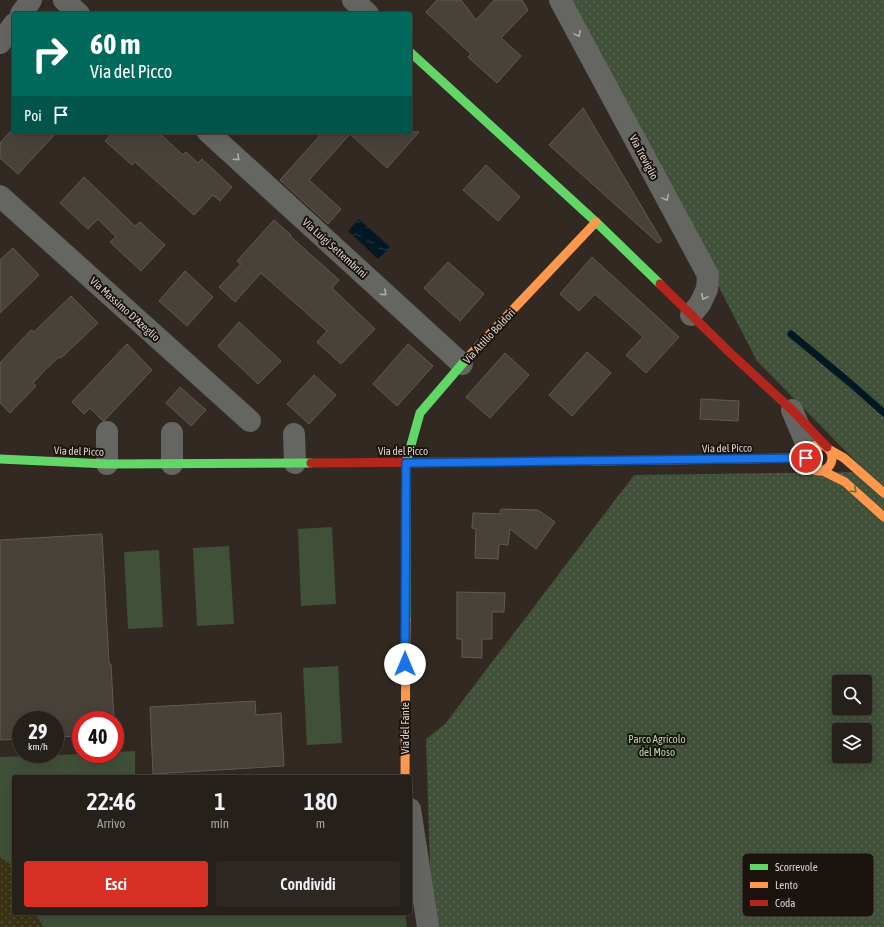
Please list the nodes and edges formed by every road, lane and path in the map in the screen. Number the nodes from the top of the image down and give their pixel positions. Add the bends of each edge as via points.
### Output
1 (31, 0) edge
2 (64, 0) edge
3 (353, 0) edge
4 (560, 0) edge
5 (22, 12) edge
6 (77, 12) edge
7 (366, 12) edge
8 (12, 27) edge
9 (0, 43) edge
10 (412, 54) edge
11 (210, 134) edge
12 (0, 196) edge
13 (596, 222) junction
14 (691, 315) junction
15 (462, 364) junction
16 (792, 409) joint
17 (250, 421) dead end
18 (107, 432) dead end
19 (172, 433) dead end
20 (294, 434) dead end
21 (818, 451) junction
22 (407, 458) junction
23 (0, 459) edge
24 (295, 463) junction
25 (346, 463) joint
26 (107, 464) junction
27 (172, 464) junction
28 (821, 470) junction
29 (884, 493) edge
30 (884, 516) edge
31 (405, 775) edge
32 (412, 822) edge
33 (428, 927) edge

1 - 5 street
2 - 6 street
3 - 7 street
4 -> 14 street, Via Treviglio via 708,275 708,289
8 - 9 street
10 - 13 street
11 -> 15 street, Via Luigi Settembrini
12 - 17 street, Via Massimo D'Azeglio
13 - 14 street
13 - 15 street, Via Attilio Boldori
14 - 16 street
15 - 22 street, Via Attilio Boldori via 420,413
16 - 21 street
18 - 26 street
19 - 27 street
20 - 24 street
21 - 22 street, Via del Picco
21 - 28 street via 809,466
21 - 28 street via 832,454 829,466
21 - 29 street via 844,458
22 - 25 street via 345,457
22 - 31 street, Via del Fante
23 - 26 street, Via del Picco
24 - 25 street, Via del Picco
24 - 27 street, Via del Picco
26 - 27 street, Via del Picco
28 -> 30 street via 846,482
32 - 33 street

